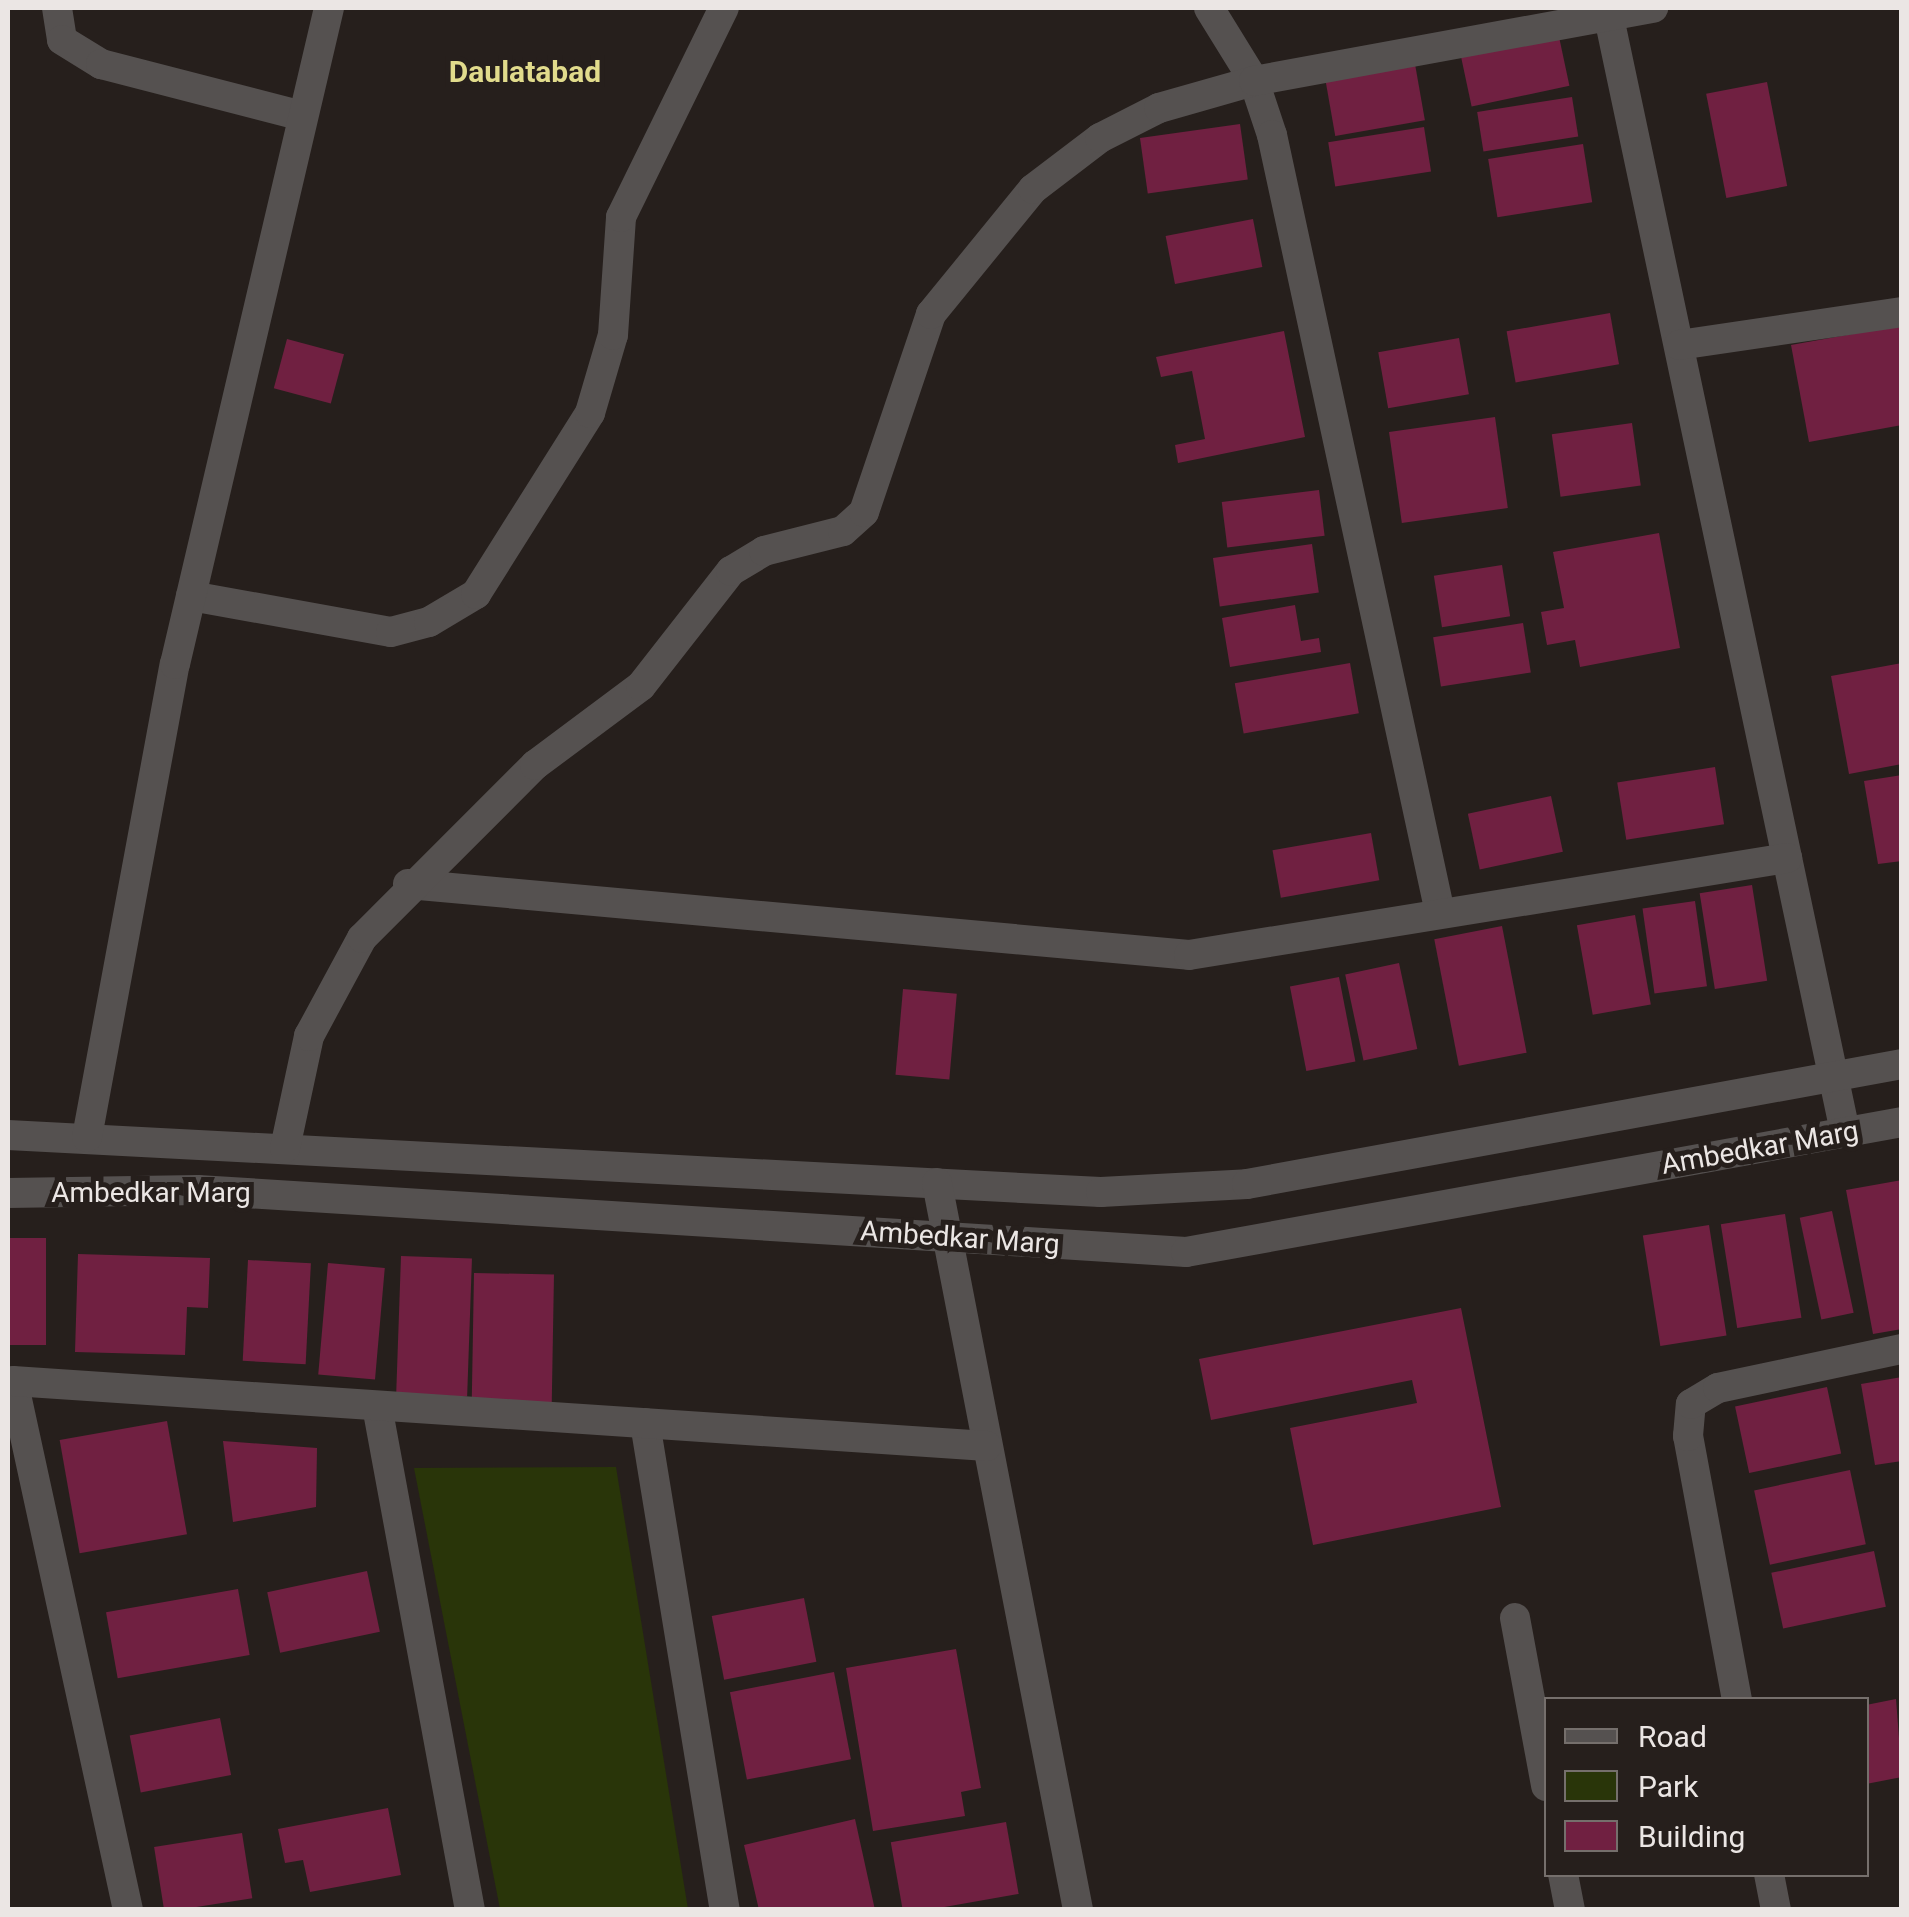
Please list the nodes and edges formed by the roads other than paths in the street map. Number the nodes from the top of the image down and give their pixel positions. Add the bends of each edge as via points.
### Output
1 (57, 8) edge
2 (329, 8) edge
3 (724, 8) edge
4 (1209, 8) edge
5 (1653, 8) edge
6 (1608, 12) edge
7 (1254, 81) junction
8 (302, 116) junction
9 (1902, 312) edge
10 (1679, 346) junction
11 (191, 596) junction
12 (1787, 858) junction
13 (408, 884) junction
14 (1440, 913) junction
15 (1902, 1064) edge
16 (1833, 1076) junction
17 (1902, 1122) edge
18 (1845, 1132) junction
19 (8, 1135) edge
20 (86, 1137) junction
21 (285, 1148) junction
22 (937, 1182) junction
23 (8, 1193) edge
24 (947, 1237) junction
25 (1902, 1348) edge
26 (376, 1406) junction
27 (645, 1423) junction
28 (988, 1446) junction
29 (1515, 1618) dead end
30 (1736, 1697) edge
31 (1544, 1775) edge
32 (1564, 1877) edge
33 (1770, 1877) edge
34 (128, 1910) edge
35 (470, 1910) edge
36 (725, 1910) edge
37 (1078, 1910) edge
38 (1570, 1910) edge
39 (1776, 1910) edge

1 - 8 street via 62,40 101,64
2 - 8 street
3 - 11 street via 621,217 613,335 590,413 512,547 476,594 429,622 391,632
4 - 7 street
5 - 6 street
6 - 7 street
6 - 10 street
7 - 13 street via 1160,108 1100,138 1033,189 931,314 864,512 843,531 764,551 732,570 642,686 536,765
7 - 14 street via 1284,185
8 - 11 street via 278,250
9 - 10 street
10 - 12 street
11 - 20 street
12 - 14 street
12 - 16 street
13 - 14 street via 1188,955
13 - 21 street via 362,938 309,1036
15 - 16 street, Ambedkar Marg
16 - 18 street
16 - 22 street, Ambedkar Marg via 1246,1184 1101,1192
17 - 18 street, Ambedkar Marg
18 - 24 street, Ambedkar Marg via 1186,1252
19 - 20 street, Ambedkar Marg
20 - 21 street, Ambedkar Marg
21 - 22 street, Ambedkar Marg
22 - 24 street
23 - 24 street, Ambedkar Marg via 198,1190
24 - 28 street
25 - 30 street via 1718,1388 1691,1404 1688,1436
26 - 27 street
26 - 34 street via 12,1382
26 - 35 street
27 - 28 street
27 - 36 street
28 - 37 street
29 - 31 street
32 - 38 street
33 - 39 street

